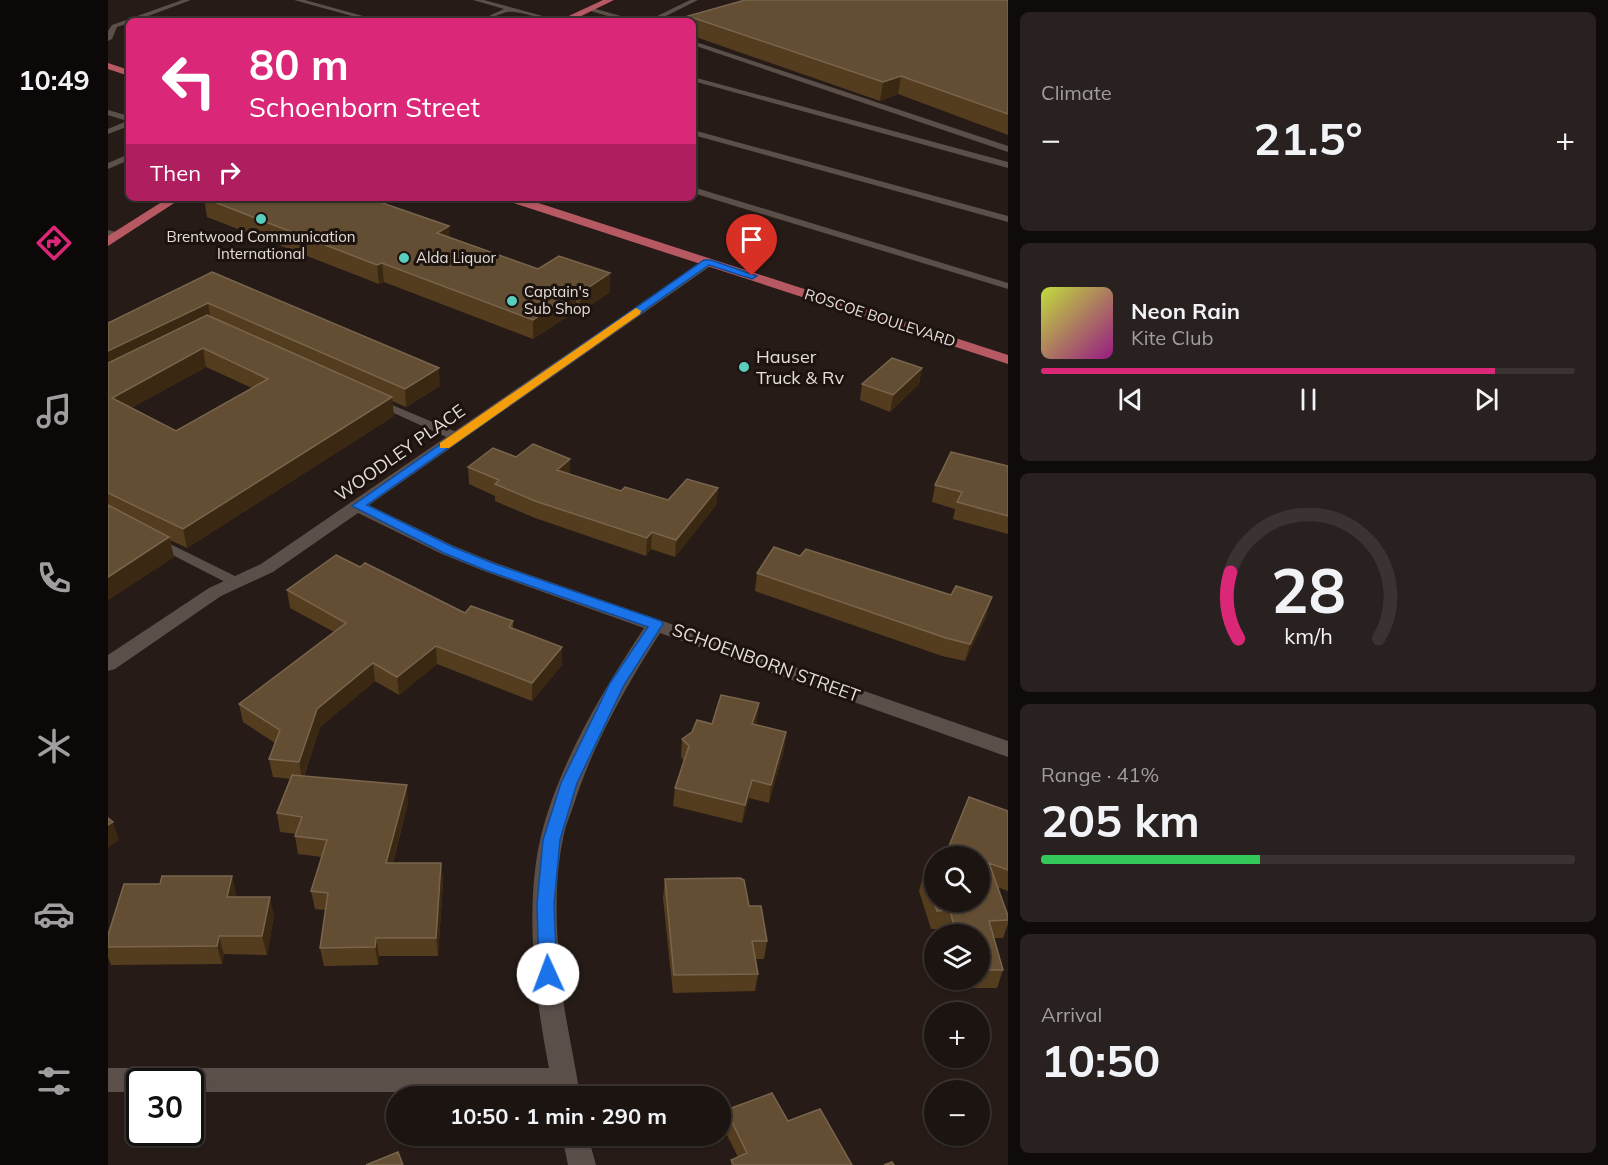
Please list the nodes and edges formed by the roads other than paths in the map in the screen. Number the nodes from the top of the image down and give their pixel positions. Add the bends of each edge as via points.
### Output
1 (188, 0) edge
2 (297, 0) edge
3 (476, 0) edge
4 (610, 0) edge
5 (695, 0) edge
6 (511, 9) junction
7 (589, 9) junction
8 (141, 16) junction
9 (135, 18) edge
10 (148, 18) edge
11 (366, 18) edge
12 (488, 18) edge
13 (546, 18) edge
14 (570, 18) edge
15 (622, 18) edge
16 (656, 18) edge
17 (126, 21) edge
18 (111, 26) edge
19 (108, 39) edge
20 (696, 44) edge
21 (108, 66) edge
22 (126, 72) edge
23 (696, 80) edge
24 (108, 112) edge
25 (126, 118) edge
26 (126, 124) edge
27 (108, 132) edge
28 (696, 133) edge
29 (1008, 149) edge
30 (126, 158) edge
31 (1008, 165) edge
32 (108, 166) edge
33 (696, 191) edge
34 (171, 201) edge
35 (521, 201) edge
36 (1008, 219) edge
37 (111, 236) edge
38 (707, 262) junction
39 (1008, 286) edge
40 (1008, 360) edge
41 (363, 395) edge
42 (457, 437) junction
43 (358, 506) junction
44 (147, 536) edge
45 (236, 582) junction
46 (656, 624) junction
47 (108, 664) edge
48 (1008, 749) edge
49 (108, 1080) edge
50 (451, 1086) edge
51 (565, 1086) edge
52 (577, 1146) edge
53 (582, 1165) edge

1 - 8 lane
2 - 11 lane
3 - 6 lane
4 - 7 main road
5 - 16 lane
6 - 12 lane
6 - 13 lane
7 - 14 main road
7 - 15 lane
8 - 9 lane
8 - 10 lane
17 - 18 lane
18 - 19 lane
20 - 29 lane
21 - 22 main road
23 - 31 lane
24 - 25 lane
26 - 27 lane
28 - 36 lane
30 - 32 lane
33 - 39 lane
34 - 37 main road
35 - 38 main road, ROSCOE BOULEVARD
38 - 40 main road, ROSCOE BOULEVARD
38 - 42 street, WOODLEY PLACE
41 - 42 lane
42 - 43 street, WOODLEY PLACE
43 - 45 street, WOODLEY PLACE via 267,568
43 - 46 street, SCHOENBORN STREET via 490,567
44 - 45 lane
45 - 47 street, WOODLEY PLACE via 215,591
46 - 48 street, SCHOENBORN STREET
46 - 51 street via 617,683 590,736 569,783 551,840 545,904 548,974
49 - 50 street
52 - 53 street

